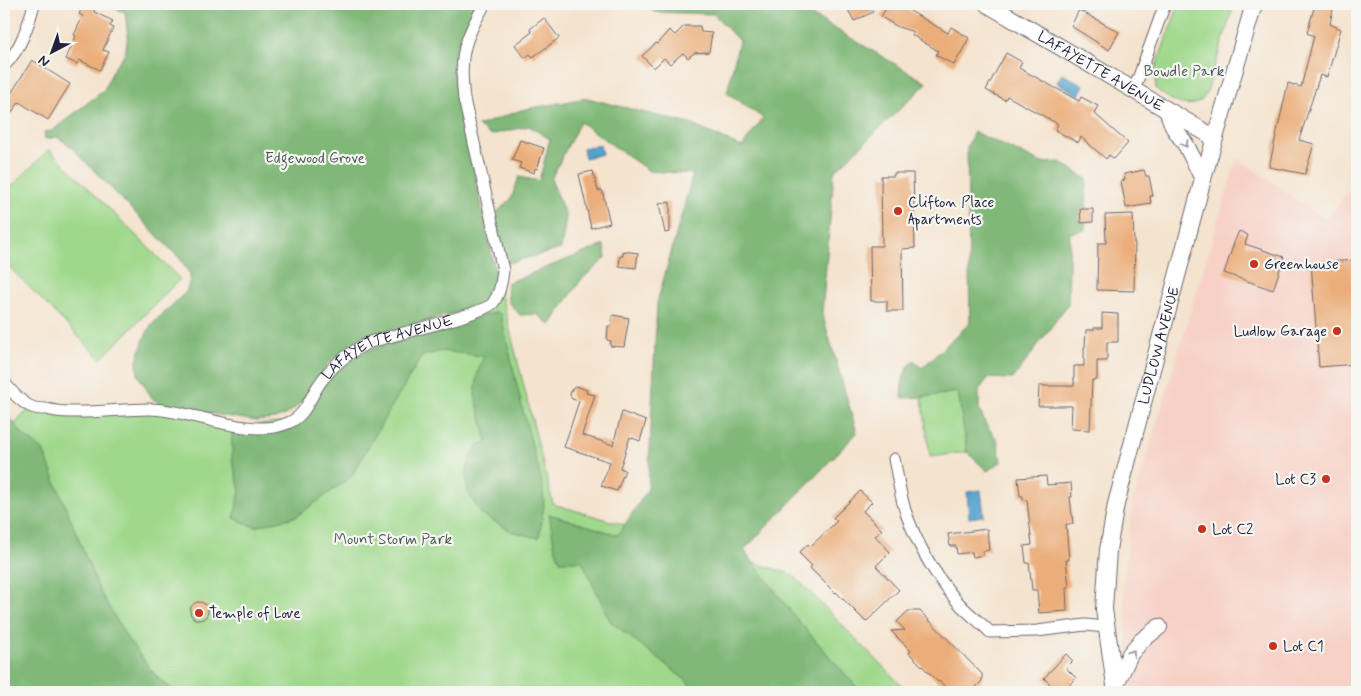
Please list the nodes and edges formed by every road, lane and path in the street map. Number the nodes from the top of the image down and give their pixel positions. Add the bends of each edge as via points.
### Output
1 (34, 4) edge
2 (485, 4) edge
3 (987, 4) edge
4 (1165, 4) edge
5 (1254, 4) edge
6 (4, 66) edge
7 (1134, 90) junction
8 (1167, 110) junction
9 (1215, 138) junction
10 (1203, 179) junction
11 (4, 382) edge
12 (894, 460) dead end
13 (1106, 627) junction
14 (1159, 627) dead end
15 (1116, 689) edge

1 - 6 street via 19,45
2 - 11 street, LAFAYETTE AVENUE via 466,40 462,77 464,99 503,270 500,290 492,304 470,314 370,342 356,349 329,371 300,416 267,428 150,409 68,412 31,407
3 - 7 main road, LAFAYETTE AVENUE
4 - 7 street
5 - 9 main road, LUDLOW AVENUE
7 - 8 main road, LAFAYETTE AVENUE
8 - 9 main road, LAFAYETTE AVENUE
8 -> 10 main road
9 - 10 main road, LUDLOW AVENUE
10 - 13 main road, LUDLOW AVENUE via 1116,504 1106,572
12 - 13 street via 905,511 927,556 957,601 990,632
13 - 15 main road, LUDLOW AVENUE
15 -> 14 main road via 1130,654

